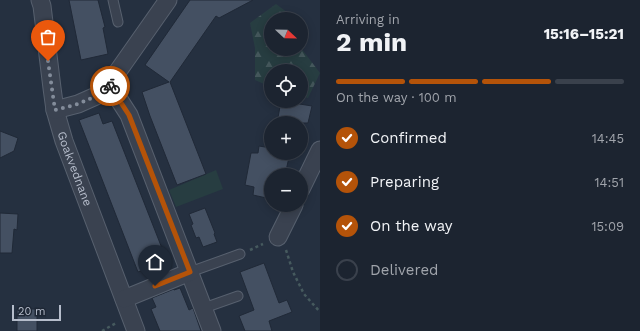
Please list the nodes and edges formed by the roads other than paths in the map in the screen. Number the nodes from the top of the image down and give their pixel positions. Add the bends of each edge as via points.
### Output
1 (40, 0) edge
2 (113, 0) edge
3 (168, 0) edge
4 (118, 22) dead end
5 (109, 84) junction
6 (55, 110) junction
7 (320, 150) edge
8 (308, 175) edge
9 (291, 212) edge
10 (278, 238) road end
11 (240, 254) road end
12 (190, 272) junction
13 (238, 296) dead end
14 (124, 299) junction
15 (204, 308) junction
16 (136, 331) edge
17 (212, 331) edge

1 - 6 street, Goakvednane
2 - 4 lane
3 - 5 street
5 - 6 street via 96,96
5 - 12 street via 129,115
6 - 14 street, Goakvednane via 64,141
7 - 8 street
9 - 10 street
11 - 12 lane
12 - 14 street
12 - 15 street
13 - 15 lane
14 - 16 street, Goakvednane
15 - 17 street

